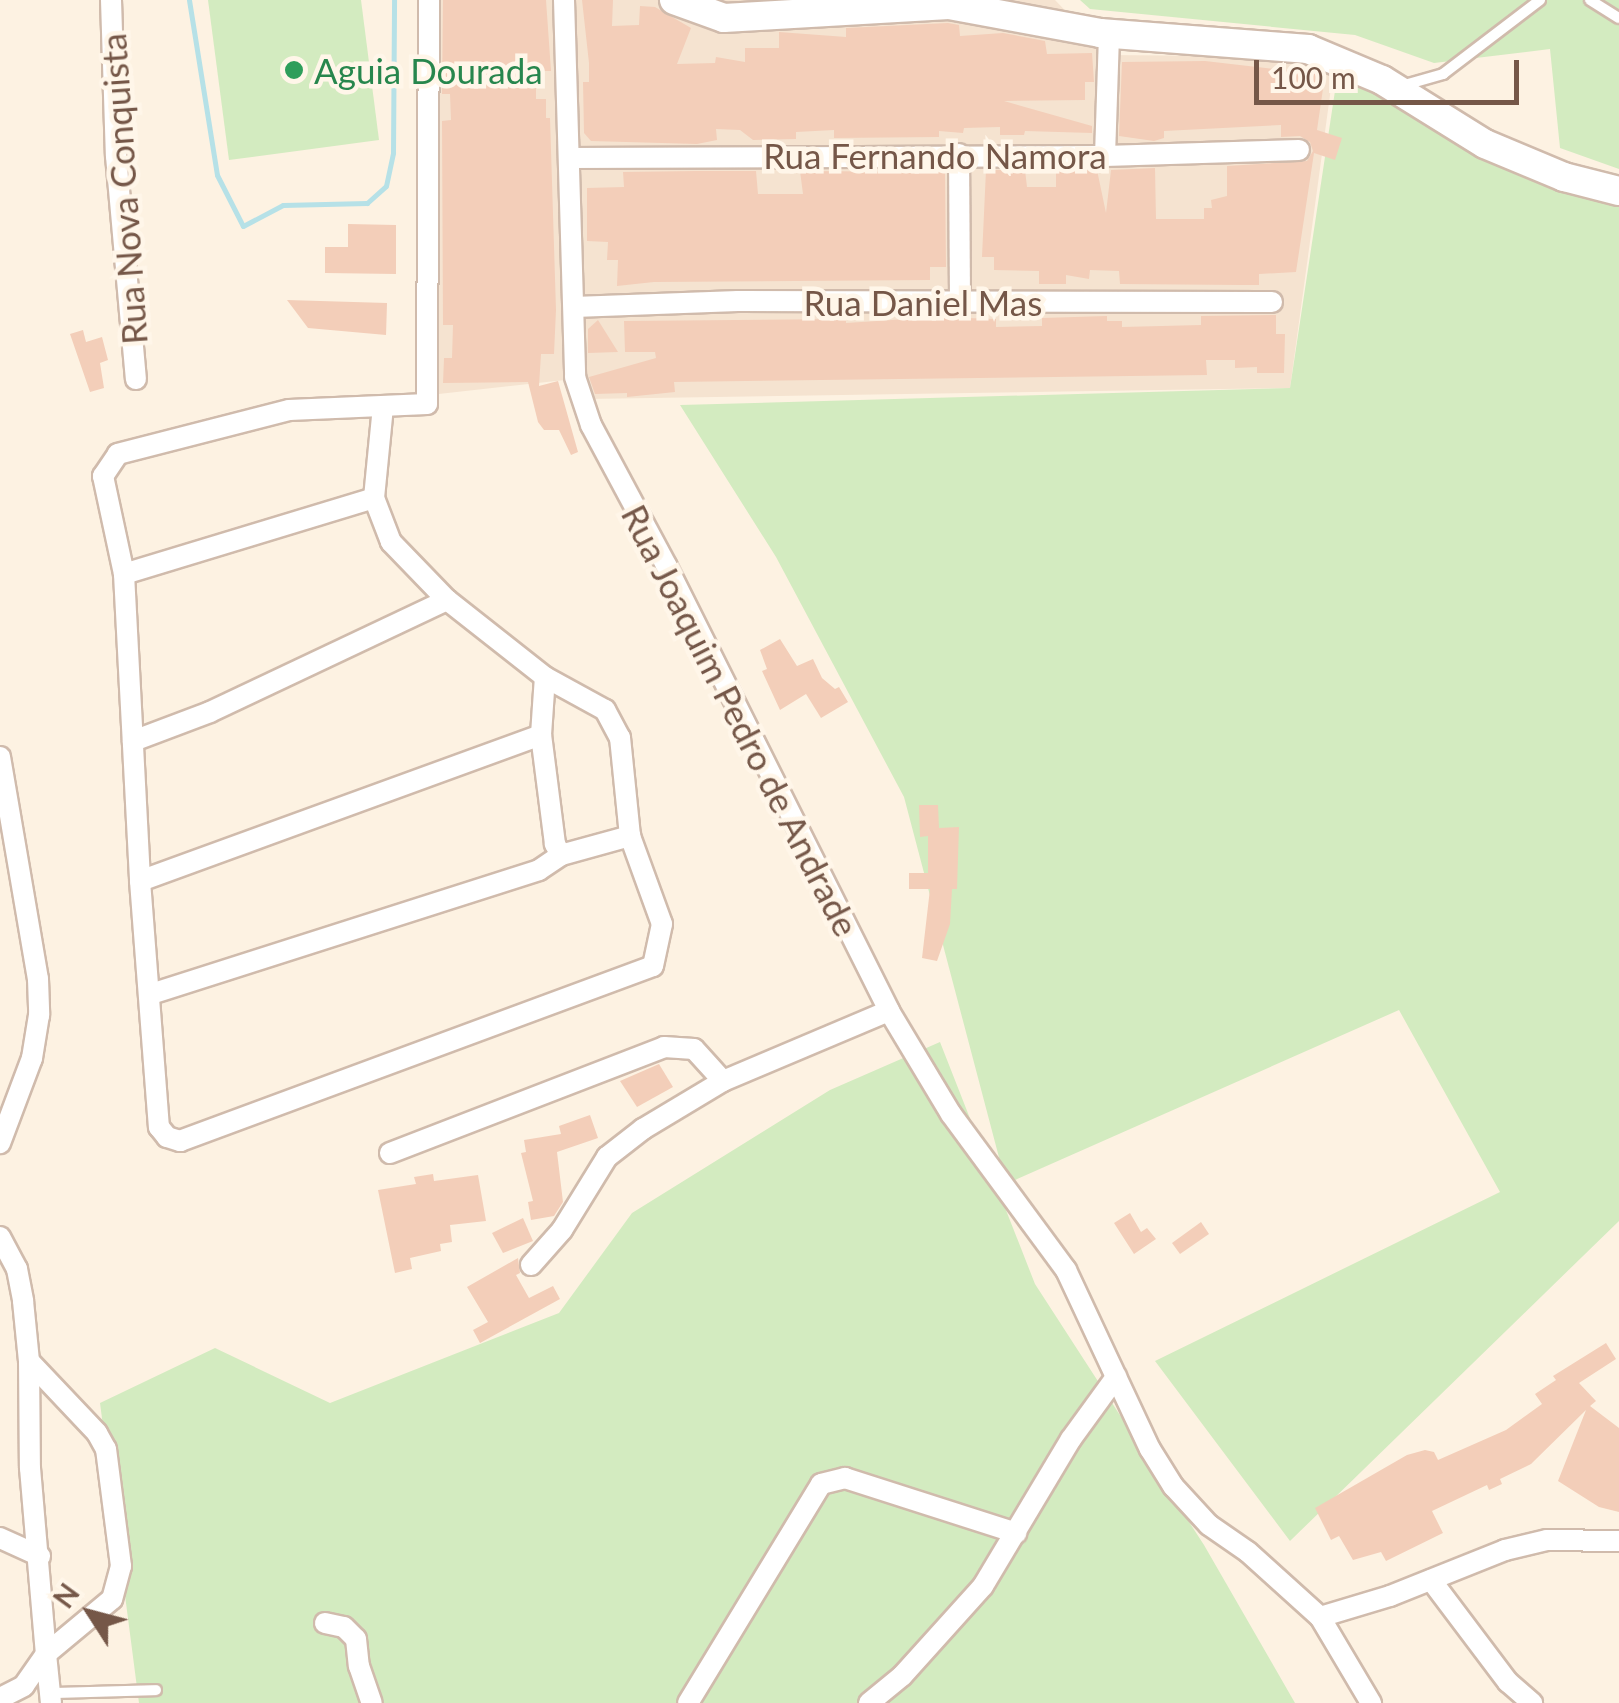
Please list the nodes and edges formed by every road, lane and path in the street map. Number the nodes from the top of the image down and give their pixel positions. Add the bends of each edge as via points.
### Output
1 (111, 0) edge
2 (429, 0) edge
3 (564, 0) edge
4 (674, 0) edge
5 (1540, 0) edge
6 (1590, 0) edge
7 (1619, 18) edge
8 (1109, 33) junction
9 (1395, 87) junction
10 (1299, 150) dead end
11 (959, 154) junction
12 (1104, 156) junction
13 (570, 158) junction
14 (1619, 192) edge
15 (1272, 302) dead end
16 (960, 304) junction
17 (574, 307) junction
18 (136, 379) dead end
19 (383, 406) junction
20 (374, 498) junction
21 (124, 574) junction
22 (446, 600) junction
23 (546, 677) junction
24 (541, 735) junction
25 (133, 741) junction
26 (0, 758) edge
27 (630, 836) junction
28 (561, 855) junction
29 (140, 881) junction
30 (151, 994) junction
31 (888, 1011) junction
32 (723, 1081) junction
33 (0, 1143) edge
34 (390, 1153) dead end
35 (2, 1243) edge
36 (531, 1266) dead end
37 (29, 1361) junction
38 (1116, 1377) junction
39 (1016, 1532) junction
40 (0, 1538) edge
41 (1619, 1541) edge
42 (40, 1556) junction
43 (1431, 1580) junction
44 (1320, 1616) junction
45 (325, 1623) dead end
46 (46, 1654) junction
47 (156, 1690) dead end
48 (0, 1698) edge
49 (50, 1698) edge
50 (372, 1703) edge
51 (688, 1703) edge
52 (869, 1703) edge
53 (1371, 1703) edge
54 (1532, 1703) edge

1 - 18 street, Rua Nova Conquista via 116,156
2 - 19 street via 427,404
3 - 13 street, Rua Joaquim Pedro de Andrade
4 - 8 main road via 724,18 949,5
5 - 9 lane via 1443,74
6 - 7 lane
8 - 9 main road via 1308,49
8 - 12 street
9 - 14 main road via 1485,144
10 - 12 street, Rua Fernando Namora
11 - 12 street, Rua Fernando Namora
11 - 13 street, Rua Fernando Namora
11 - 16 street
13 - 17 street, Rua Joaquim Pedro de Andrade
15 - 16 street, Rua Daniel Mas
16 - 17 street, Rua Daniel Mas
17 - 31 street, Rua Joaquim Pedro de Andrade via 576,377 591,425
19 - 20 street
19 - 21 street via 289,410 118,454 103,476
20 - 21 street
20 - 22 street via 391,542
21 - 25 street
22 - 23 street
22 - 25 street via 210,712
23 - 24 street
23 - 27 street via 605,710 613,724
24 - 28 street
24 - 29 street
25 - 29 street
26 - 33 street via 38,979 32,1058
27 - 28 street
27 - 30 street via 662,924 653,966 180,1141 159,1127
28 - 30 street via 539,870
29 - 30 street
31 - 32 street
31 - 38 street, Rua Joaquim Pedro de Andrade via 960,1126 1066,1270
32 - 34 street via 694,1050 664,1046
32 - 36 street via 607,1157
35 - 37 street via 20,1282
37 - 42 street via 30,1468
37 - 46 street via 106,1449 121,1566 112,1599
38 - 39 street
38 - 44 street, Rua Joaquim Pedro de Andrade via 1174,1486 1208,1525
39 - 51 street via 844,1478 821,1484
39 - 52 street via 983,1586
40 - 42 street
41 - 43 street via 1547,1540
42 - 46 street
43 - 44 street
43 - 54 street via 1508,1682
44 - 53 street, Rua Joaquim Pedro de Andrade
45 - 50 street via 344,1627 356,1639
46 - 48 street via 24,1686
46 - 49 street
47 - 49 lane

